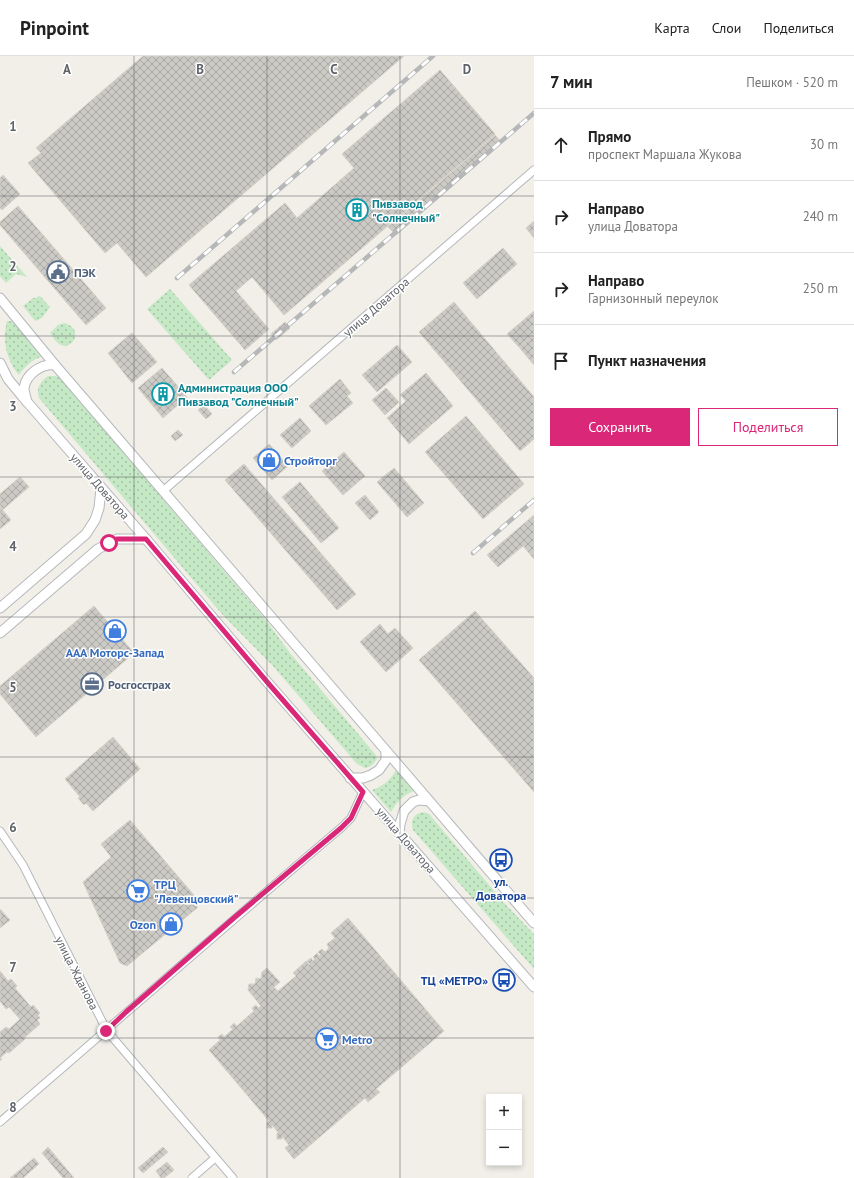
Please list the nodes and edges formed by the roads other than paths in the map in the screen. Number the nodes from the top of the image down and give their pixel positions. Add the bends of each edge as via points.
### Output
1 (534, 170) edge
2 (0, 298) edge
3 (0, 363) edge
4 (55, 365) junction
5 (27, 402) junction
6 (101, 488) junction
7 (163, 491) junction
8 (146, 539) junction
9 (0, 608) edge
10 (0, 633) edge
11 (386, 751) junction
12 (350, 778) junction
13 (363, 792) junction
14 (429, 801) junction
15 (0, 831) edge
16 (400, 833) junction
17 (534, 923) edge
18 (534, 987) edge
19 (106, 1031) junction
20 (0, 1122) edge
21 (215, 1158) junction
22 (192, 1178) edge
23 (233, 1178) edge

1 - 7 street, улица Доватора
2 - 4 street
3 - 5 street, улица Доватора via 8,379
4 - 5 street via 42,366 30,376 24,388
4 - 7 street
5 - 6 street, улица Доватора
6 - 8 street, улица Доватора
6 - 9 street via 99,508 86,534
7 - 11 street
8 - 10 street via 117,539 98,549
8 - 12 street, улица Доватора
11 - 12 street via 386,760 379,770 363,778
11 - 14 street
12 - 13 street, улица Доватора
13 - 16 street, улица Доватора
13 - 19 street via 351,818 341,828
14 - 16 street via 413,802 404,812
14 - 17 street
15 - 19 street, улица Жданова via 22,865
16 - 18 street, улица Доватора
19 - 20 street
19 - 21 street, улица Жданова
21 - 22 street
21 - 23 street, улица Жданова

